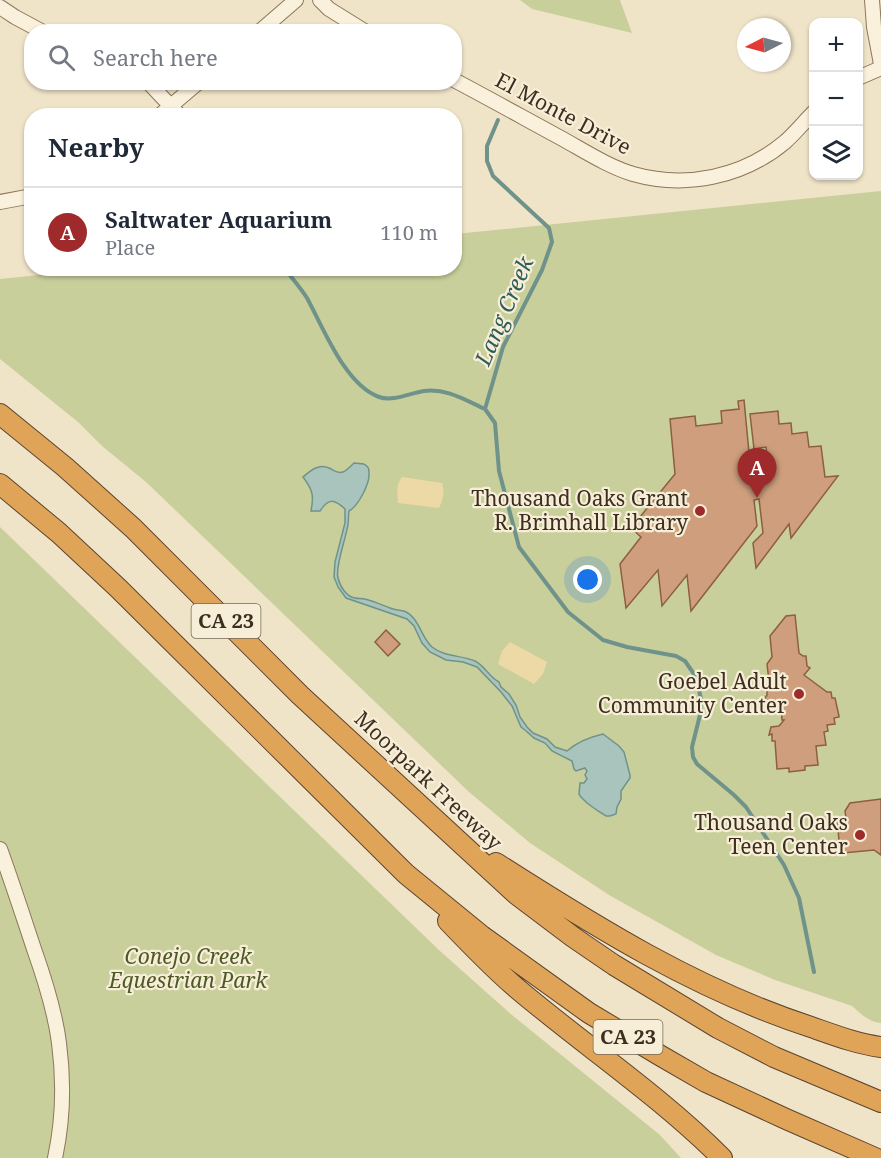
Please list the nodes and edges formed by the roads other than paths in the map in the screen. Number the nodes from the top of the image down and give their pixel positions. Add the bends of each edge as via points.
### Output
1 (296, 0) edge
2 (320, 0) edge
3 (872, 0) edge
4 (0, 7) edge
5 (28, 24) edge
6 (268, 24) edge
7 (353, 24) edge
8 (881, 66) edge
9 (863, 75) edge
10 (462, 84) edge
11 (156, 90) edge
12 (192, 90) edge
13 (174, 108) edge
14 (178, 108) edge
15 (809, 116) edge
16 (24, 198) edge
17 (0, 202) edge
18 (0, 414) edge
19 (0, 484) edge
20 (448, 833) junction
21 (0, 849) edge
22 (406, 874) junction
23 (730, 1034) junction
24 (881, 1047) edge
25 (881, 1091) edge
26 (881, 1102) edge
27 (55, 1158) edge
28 (722, 1158) edge
29 (874, 1158) edge

1 - 6 street
2 - 7 street
3 - 8 street
4 - 5 street
8 - 9 street
10 - 15 street, El Monte Drive via 605,163 652,178 677,181 706,179 750,164 785,142
11 - 13 street
12 - 14 street
16 - 17 street
18 - 20 highway, Moorpark Freeway / CA 23 via 132,528 300,695
19 - 22 highway, CA 23 via 118,588
20 - 23 highway, Moorpark Freeway / CA 23 via 516,894 573,937
20 - 24 highway via 592,924 684,974 784,1019
21 - 27 street via 55,1016 62,1100
22 - 28 highway via 477,952 514,986 677,1115
22 - 29 highway, CA 23 via 482,936 621,1033 706,1082
23 - 25 highway
23 - 26 highway, Moorpark Freeway / CA 23

